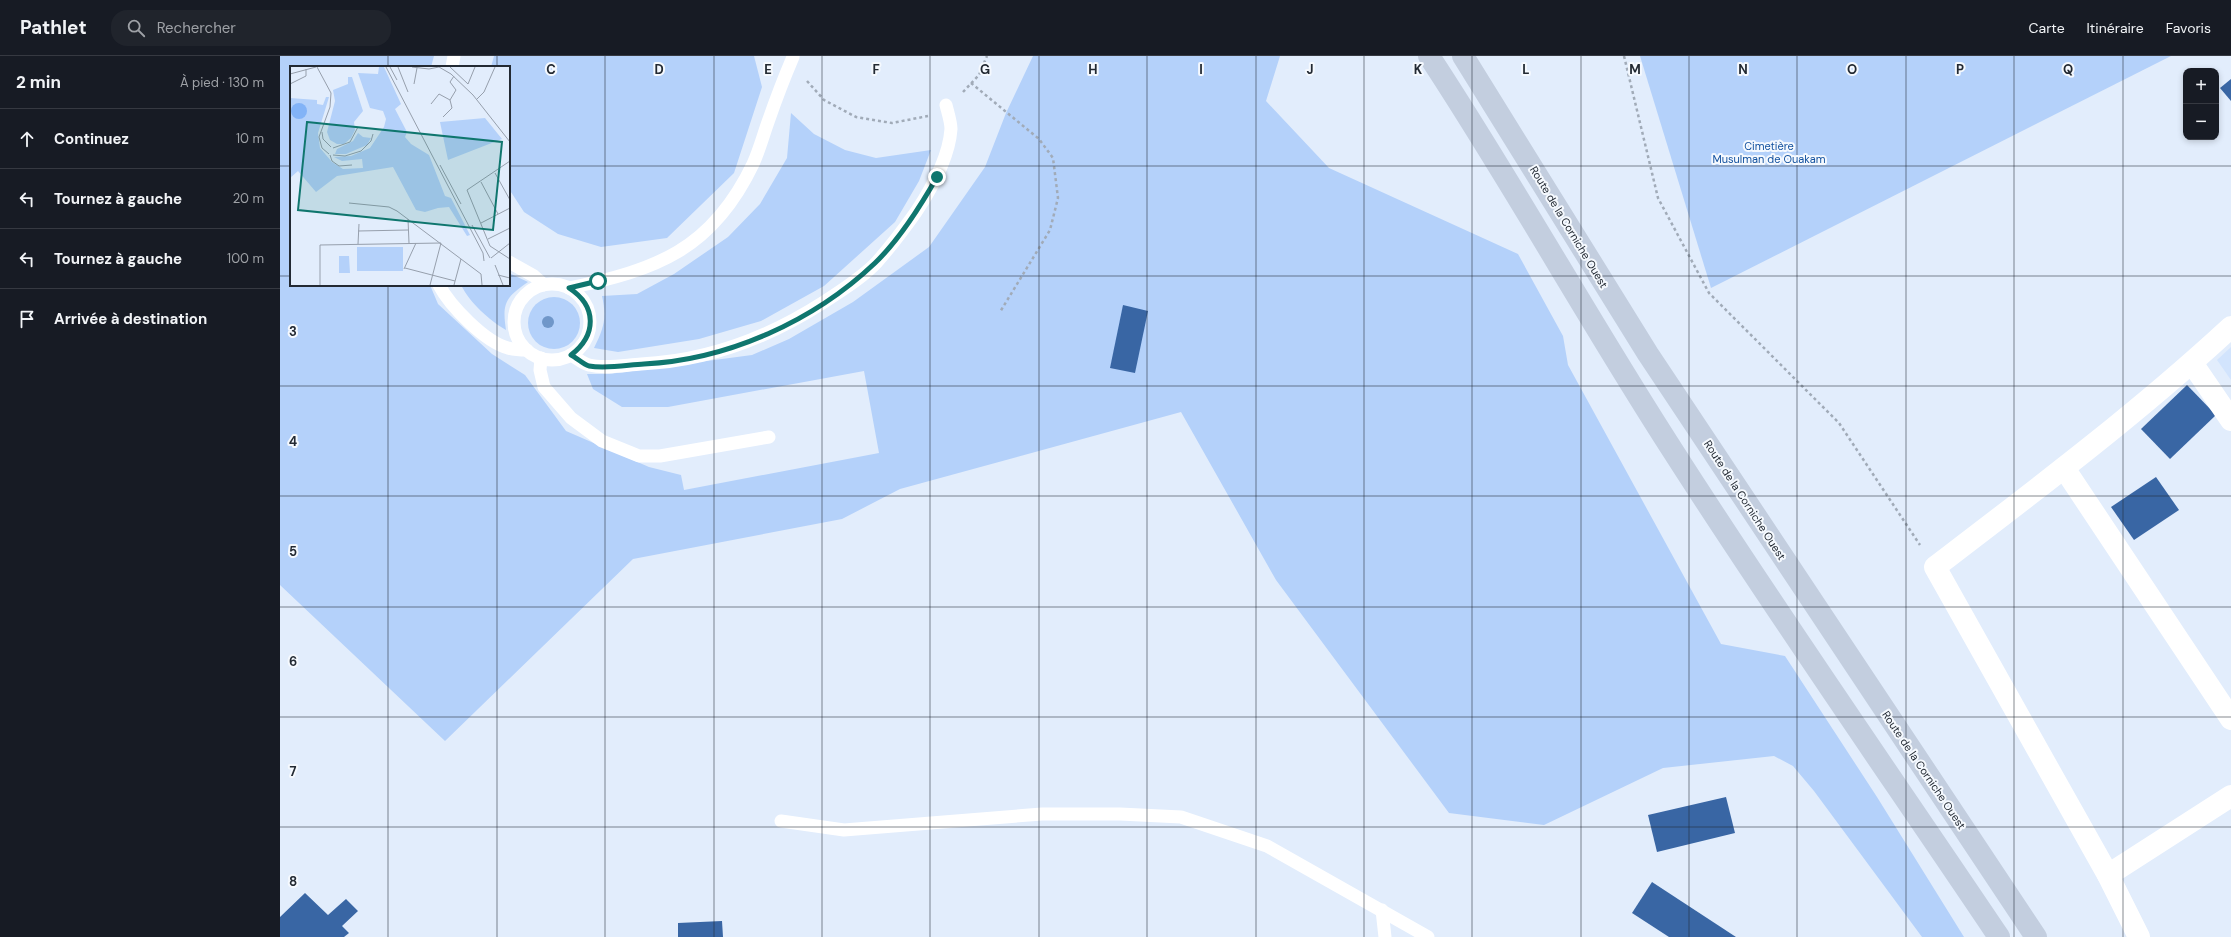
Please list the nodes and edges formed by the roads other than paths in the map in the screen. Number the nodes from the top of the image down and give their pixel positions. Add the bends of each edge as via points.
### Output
1 (454, 56) edge
2 (1429, 56) edge
3 (1463, 56) edge
4 (793, 57) edge
5 (452, 66) edge
6 (946, 105) road end
7 (510, 263) edge
8 (544, 285) junction
9 (440, 286) edge
10 (569, 288) junction
11 (2231, 327) edge
12 (527, 350) junction
13 (571, 355) junction
14 (541, 358) junction
15 (2192, 363) junction
16 (2231, 420) edge
17 (769, 438) dead end
18 (2064, 468) junction
19 (2231, 719) edge
20 (2231, 796) edge
21 (781, 821) dead end
22 (2108, 875) junction
23 (1382, 910) junction
24 (1385, 937) edge
25 (1428, 937) edge
26 (1999, 937) edge
27 (2036, 937) edge
28 (2139, 937) edge

1 - 5 lane
2 - 26 highway via 1461,104 1673,452
3 - 27 highway, Route de la Corniche Ouest via 1648,354
4 - 10 lane via 754,164 734,198 706,232 679,253 662,261 622,276
6 - 13 lane via 951,128 946,154 937,177 902,232 876,262 845,288 795,321 725,350 693,358 660,363 598,366 584,364
7 - 8 lane via 534,276
8 - 10 lane via 557,284
8 - 12 lane via 533,289 517,306 515,330 519,341
9 - 12 lane via 452,306 483,334 508,348
10 - 13 lane via 584,301 590,321 585,341
11 - 15 street
12 - 14 lane
13 - 14 lane via 556,360
14 - 17 lane via 540,370 544,387 571,418 602,441 639,456 660,456
15 - 16 street
15 - 18 street
18 - 19 street
18 - 22 street via 1935,567
20 - 22 street
21 - 23 lane via 844,830 1042,814 1181,817 1267,846
22 - 28 street
23 - 24 lane
23 - 25 lane

